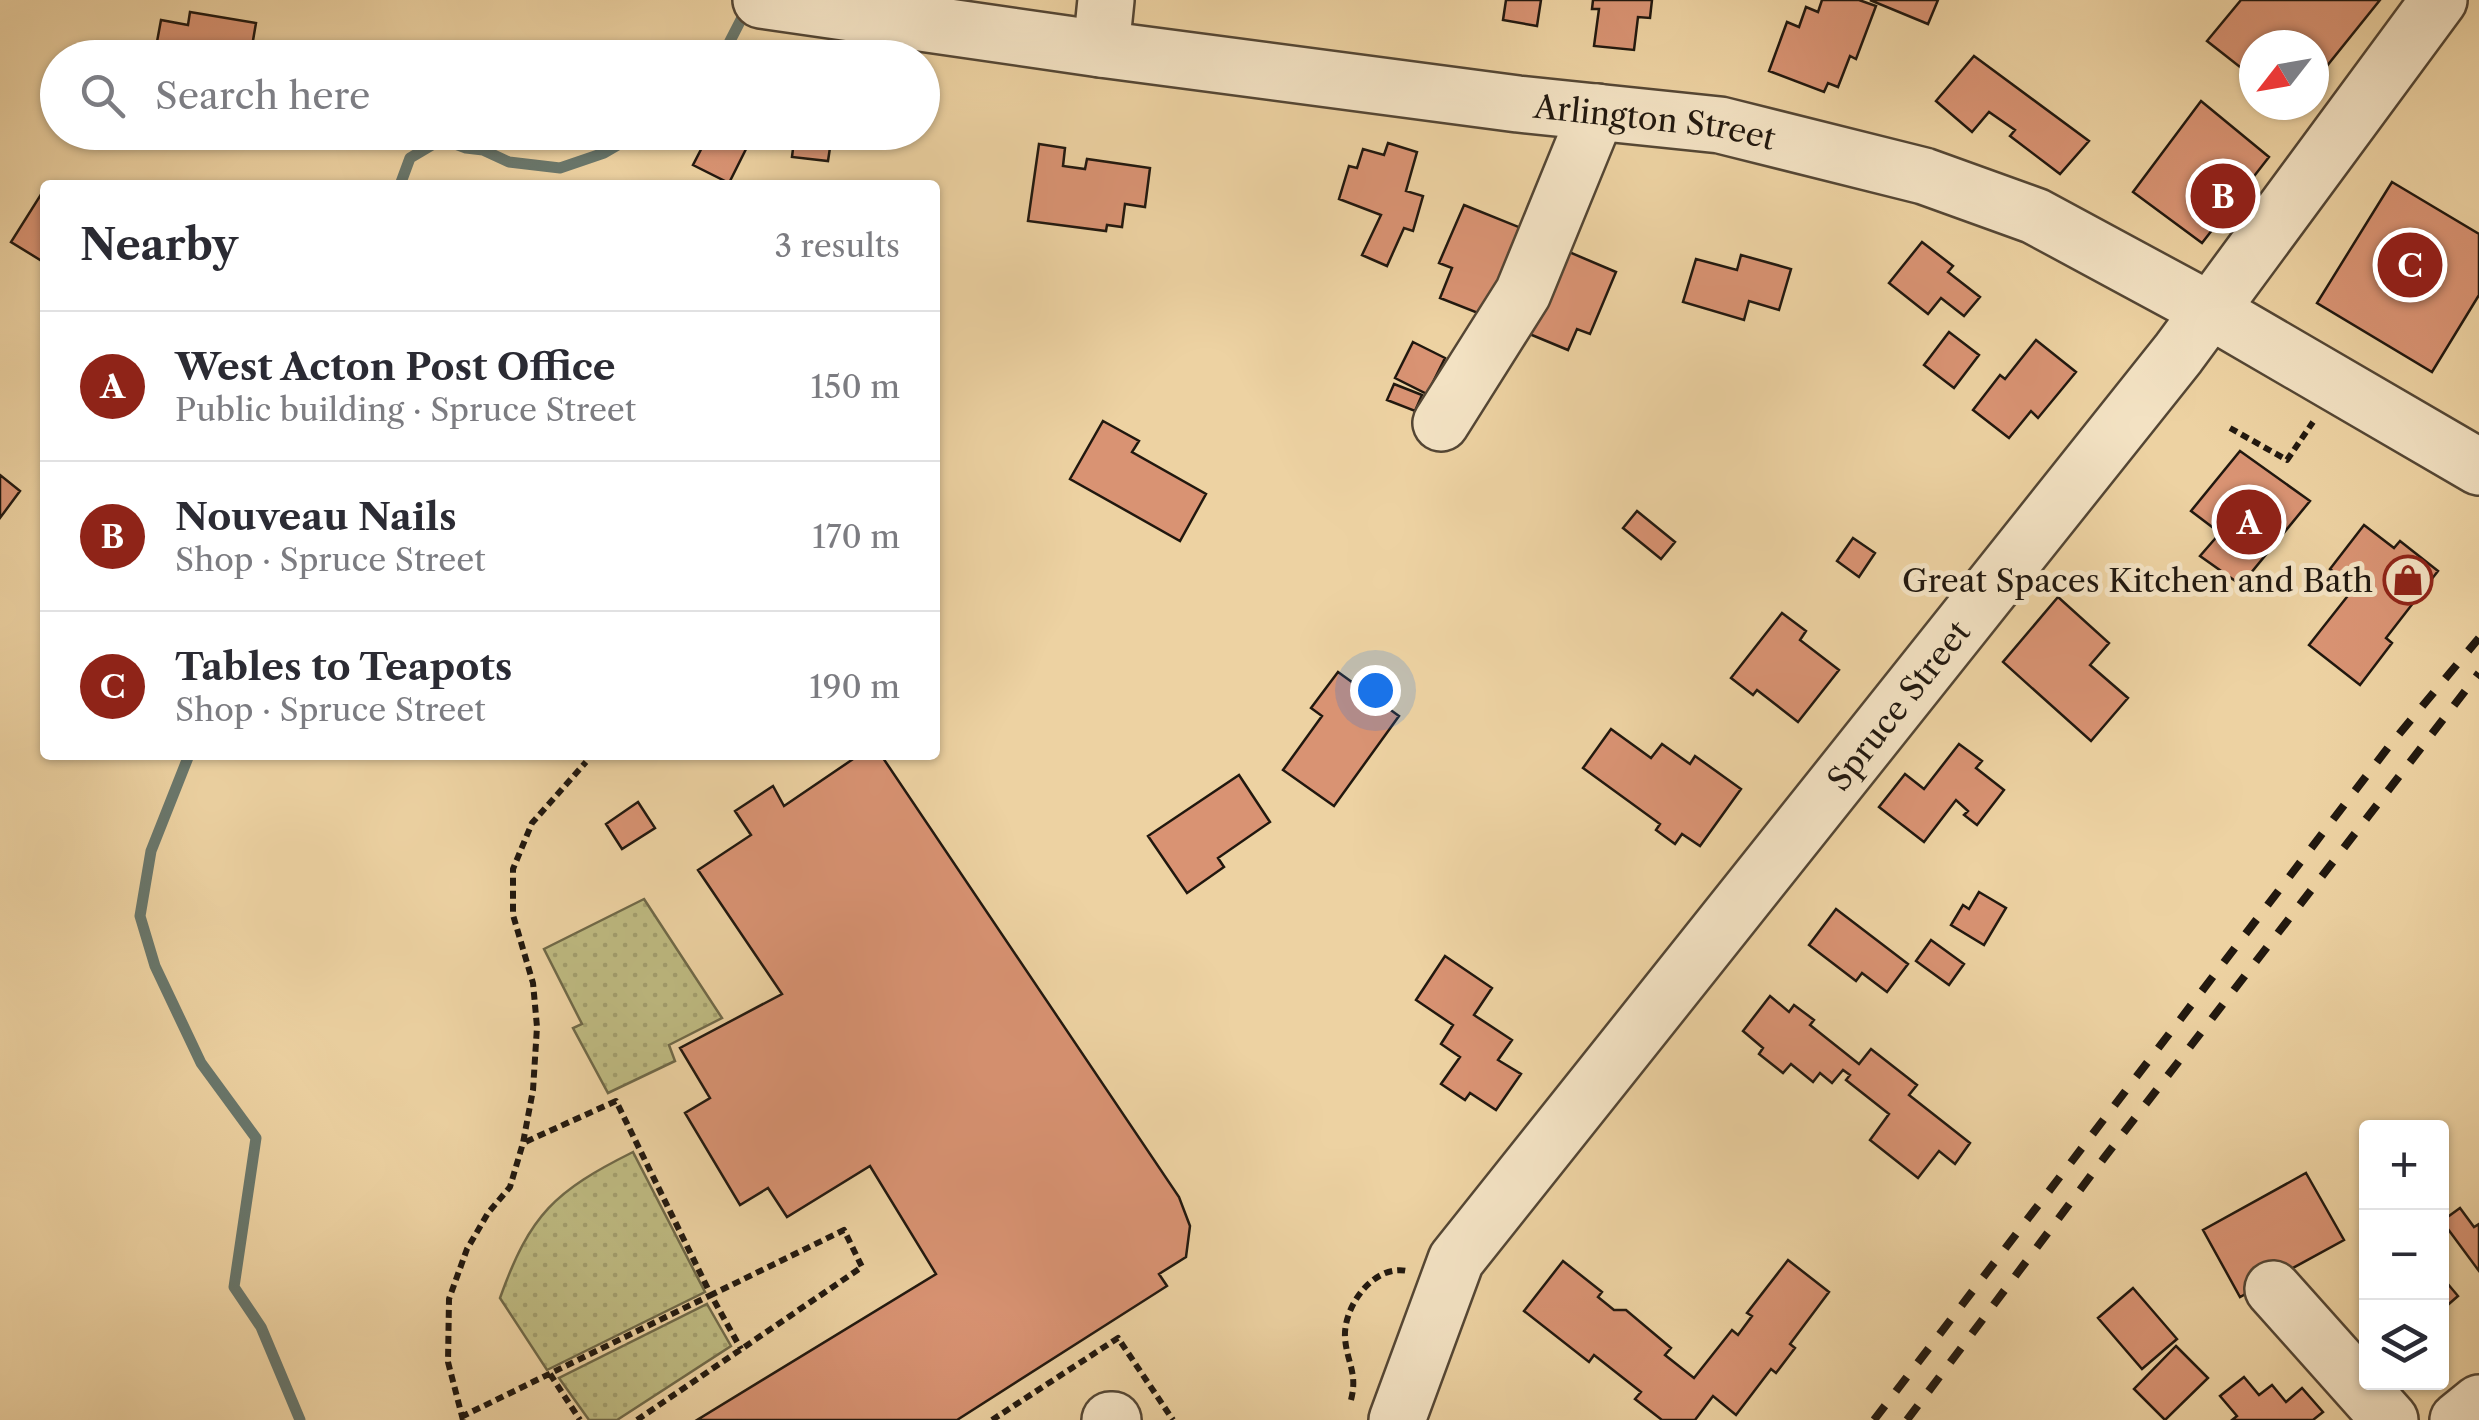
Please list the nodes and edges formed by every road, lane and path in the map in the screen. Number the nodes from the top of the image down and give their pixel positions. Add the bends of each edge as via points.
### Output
1 (2439, 0) edge
2 (771, 1) edge
3 (1103, 25) edge
4 (1597, 112) junction
5 (2211, 311) junction
6 (2320, 413) dead end
7 (1440, 422) dead end
8 (2230, 428) dead end
9 (2479, 467) edge
10 (586, 762) dead end
11 (523, 1144) junction
12 (1438, 1267) junction
13 (2273, 1290) dead end
14 (712, 1295) junction
15 (741, 1349) junction
16 (550, 1374) junction
17 (2479, 1403) edge
18 (462, 1419) edge
19 (1372, 1419) edge
20 (580, 1420) edge
21 (637, 1420) edge
22 (2390, 1420) edge
23 (2458, 1420) edge

1 - 5 street, Spruce Street
2 - 3 street, Arlington Street
3 - 4 street, Arlington Street
4 - 5 street, Arlington Street via 1720,125 1924,176 2035,216
4 - 7 street via 1523,294
5 - 9 street, Arlington Street
5 - 12 street, Spruce Street
6 - 8 path via 2287,460
10 - 11 path via 532,823 514,869 512,915 534,983 537,1027
11 - 14 path via 616,1100
11 - 18 path via 510,1187 467,1249 449,1299 448,1362
12 - 19 street, Spruce Street
12 - 19 path via 1394,1268 1371,1280 1352,1308 1344,1336
13 - 22 street
14 - 15 path
14 - 15 path via 844,1230 862,1267
14 - 16 path
15 - 21 path
16 - 18 path
16 - 20 path
17 - 23 street

